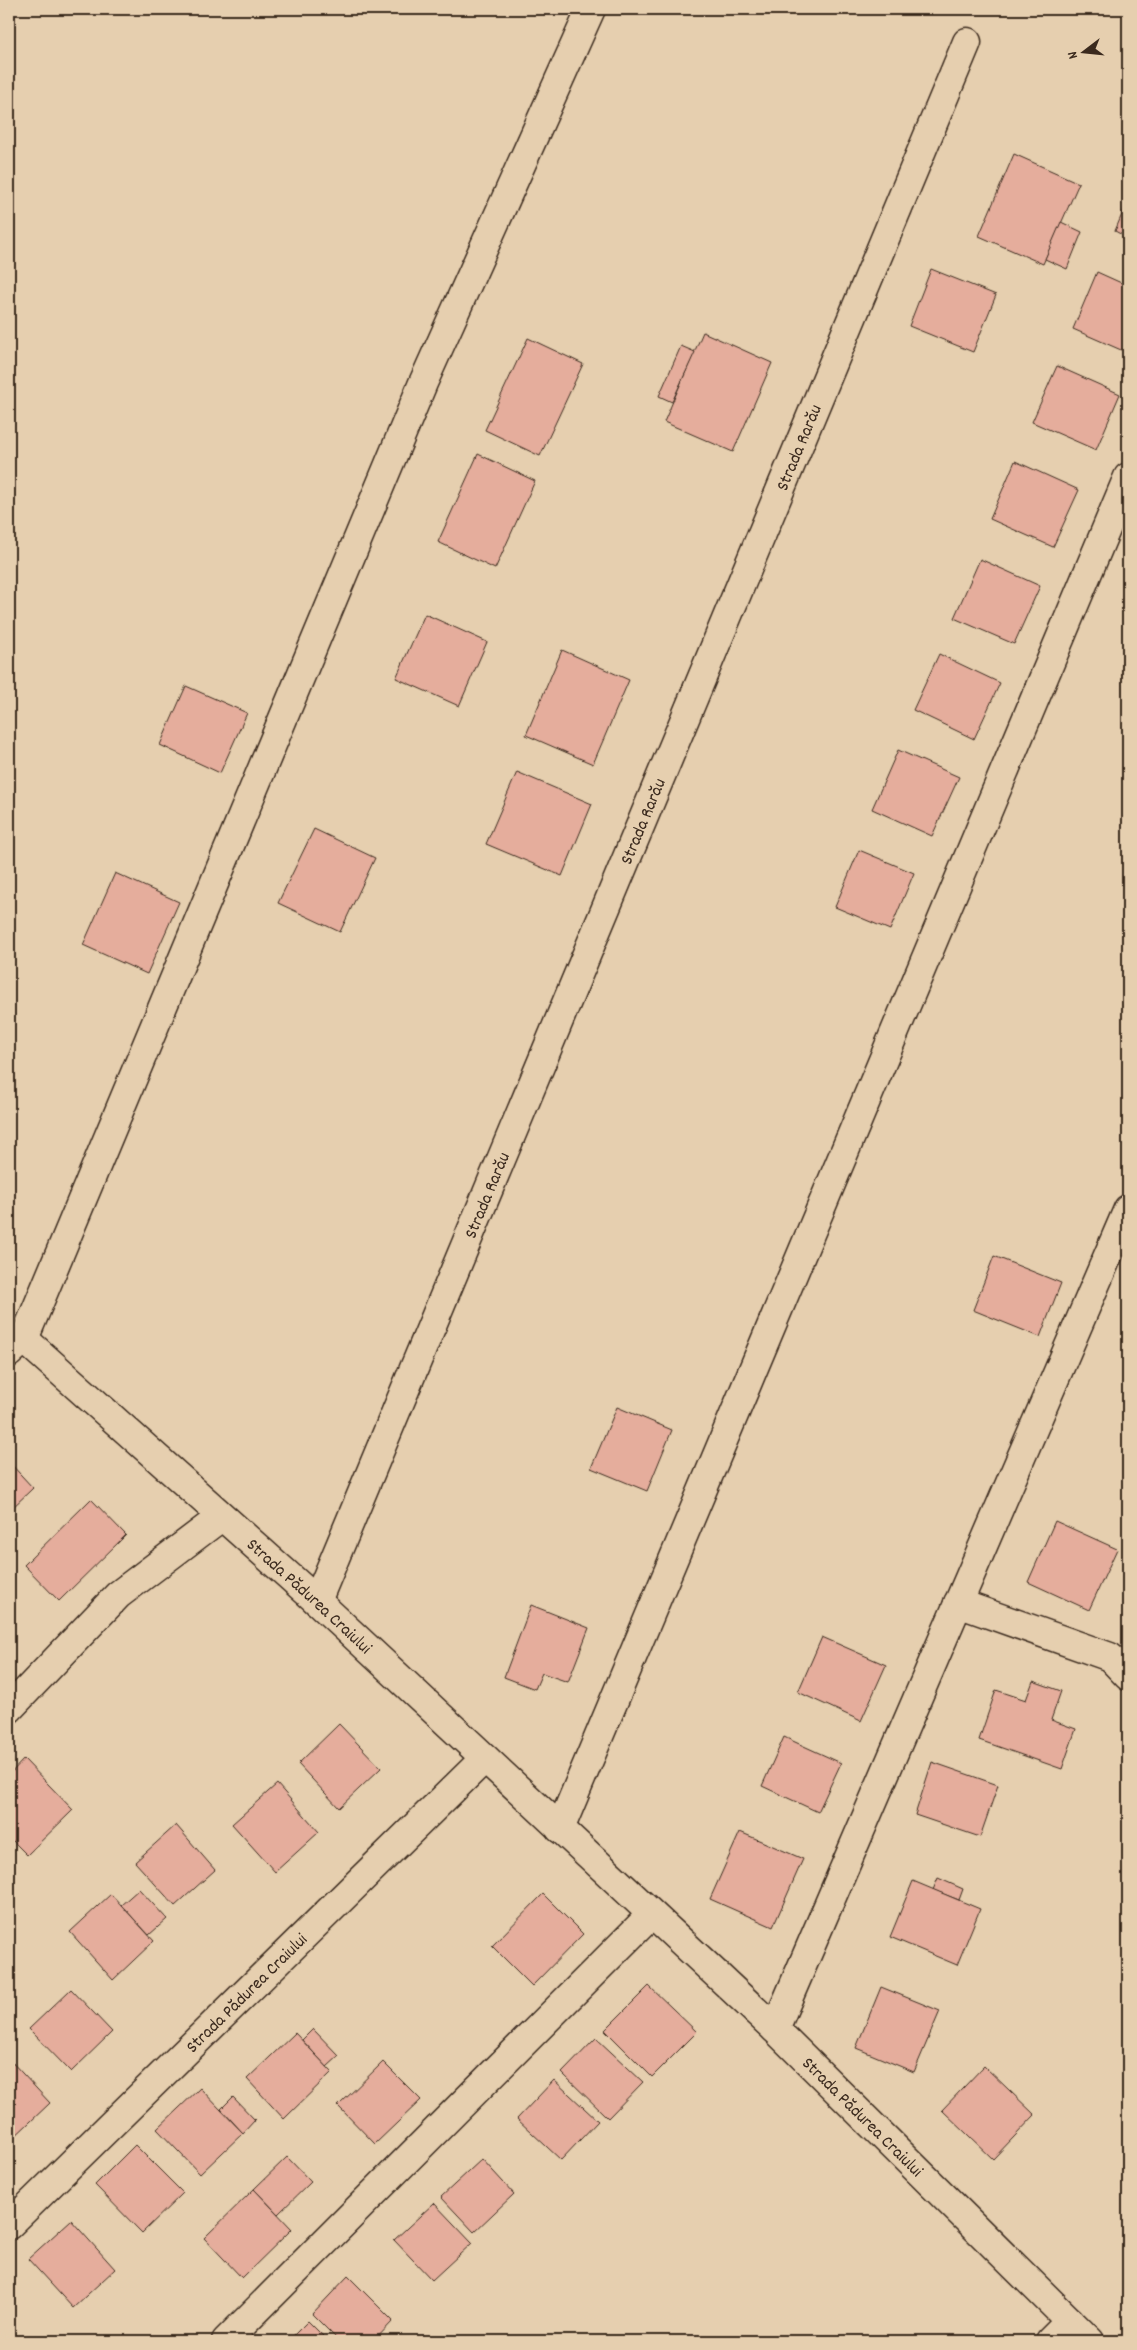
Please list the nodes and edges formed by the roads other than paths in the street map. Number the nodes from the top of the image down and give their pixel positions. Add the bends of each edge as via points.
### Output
1 (591, 9) edge
2 (967, 42) dead end
3 (1128, 477) edge
4 (1128, 1209) edge
5 (16, 1346) edge
6 (221, 1516) junction
7 (318, 1601) junction
8 (958, 1603) junction
9 (1128, 1676) edge
10 (9, 1710) edge
11 (485, 1758) junction
12 (560, 1829) junction
13 (651, 1915) junction
14 (775, 2029) junction
15 (9, 2225) edge
16 (1070, 2321) junction
17 (226, 2341) edge
18 (1050, 2341) edge
19 (1090, 2341) edge

1 - 5 street via 423,383
2 - 7 street, Strada Rarău
3 - 12 street
4 - 8 street
5 - 6 street, Strada Pădurea Craiului
6 - 7 street, Strada Pădurea Craiului
6 - 10 street via 118,1595
7 - 11 street, Strada Pădurea Craiului
8 - 9 street via 1110,1657
8 - 14 street
11 - 12 street, Strada Pădurea Craiului
11 - 15 street, Strada Pădurea Craiului
12 - 13 street, Strada Pădurea Craiului
13 - 14 street, Strada Pădurea Craiului
13 - 17 street
14 - 16 street, Strada Pădurea Craiului
16 - 18 street
16 - 19 street, Strada Pădurea Craiului

